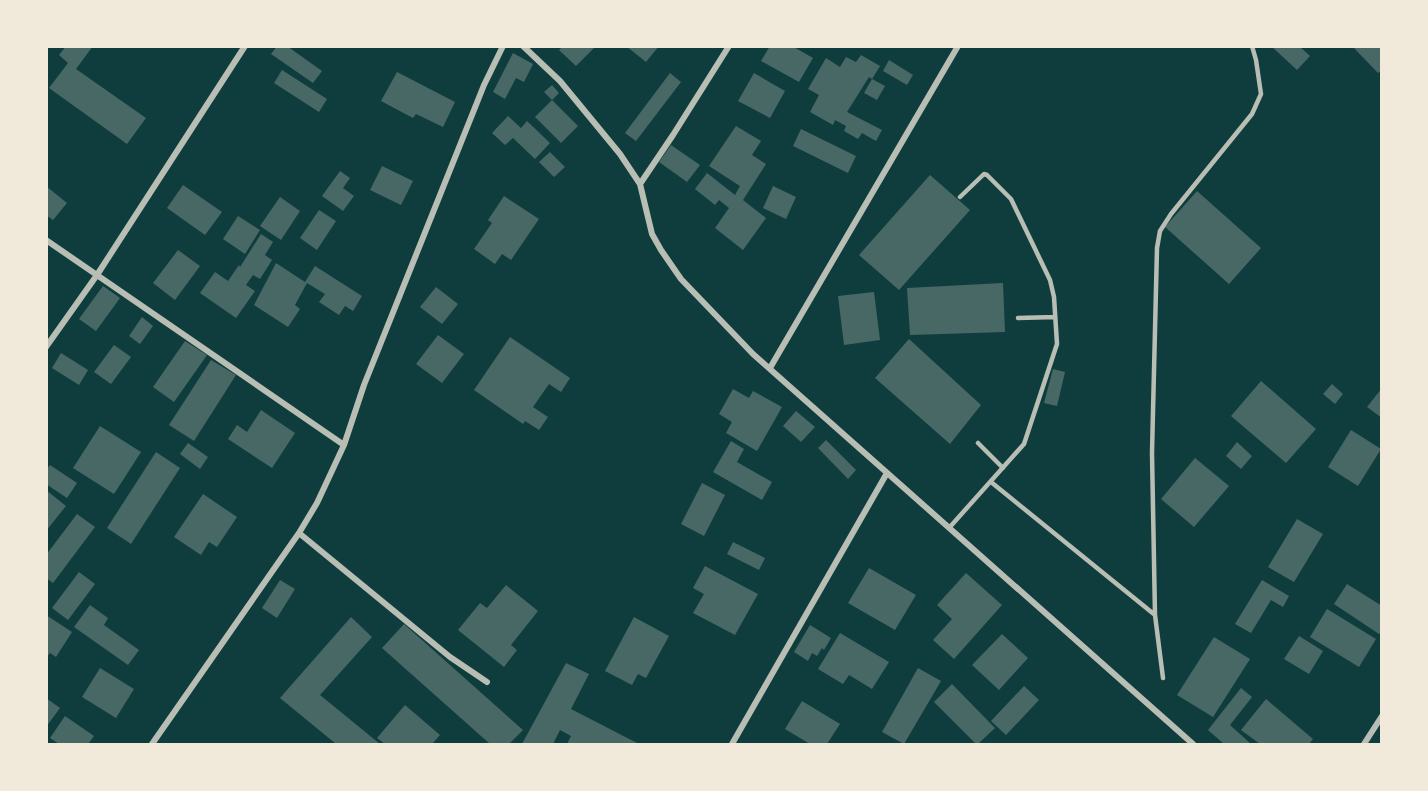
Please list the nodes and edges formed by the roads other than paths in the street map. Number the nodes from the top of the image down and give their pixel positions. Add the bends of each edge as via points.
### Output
1 (245, 46) edge
2 (502, 46) edge
3 (523, 46) edge
4 (729, 46) edge
5 (958, 46) edge
6 (1252, 46) edge
7 (640, 184) junction
8 (960, 197) dead end
9 (46, 240) edge
10 (97, 274) junction
11 (1055, 317) junction
12 (1018, 318) dead end
13 (46, 347) edge
14 (770, 368) junction
15 (978, 443) dead end
16 (344, 445) junction
17 (1003, 468) junction
18 (887, 473) junction
19 (991, 482) junction
20 (949, 528) junction
21 (299, 533) junction
22 (1155, 615) junction
23 (1163, 678) dead end
24 (487, 682) dead end
25 (1382, 716) edge
26 (152, 744) edge
27 (732, 744) edge
28 (1193, 744) edge
29 (1364, 744) edge

1 - 10 street
2 - 16 street via 364,385
3 - 7 street via 576,99
4 - 7 street
5 - 14 street
6 - 22 lane via 1261,94 1252,114 1171,214 1160,231 1157,248 1152,453
7 - 14 street via 652,234 681,279
8 - 11 lane via 984,174 1011,199 1050,280
9 - 10 street
10 - 13 street
10 - 16 street
11 - 12 lane
11 - 17 lane via 1057,344 1046,382 1024,444
14 - 18 street
15 - 17 lane
16 - 21 street
17 - 19 lane
18 - 20 street
18 - 27 street
19 - 20 lane
19 - 22 lane
20 - 28 street
21 - 24 street via 450,657
21 - 26 street
22 - 23 lane
25 - 29 street

